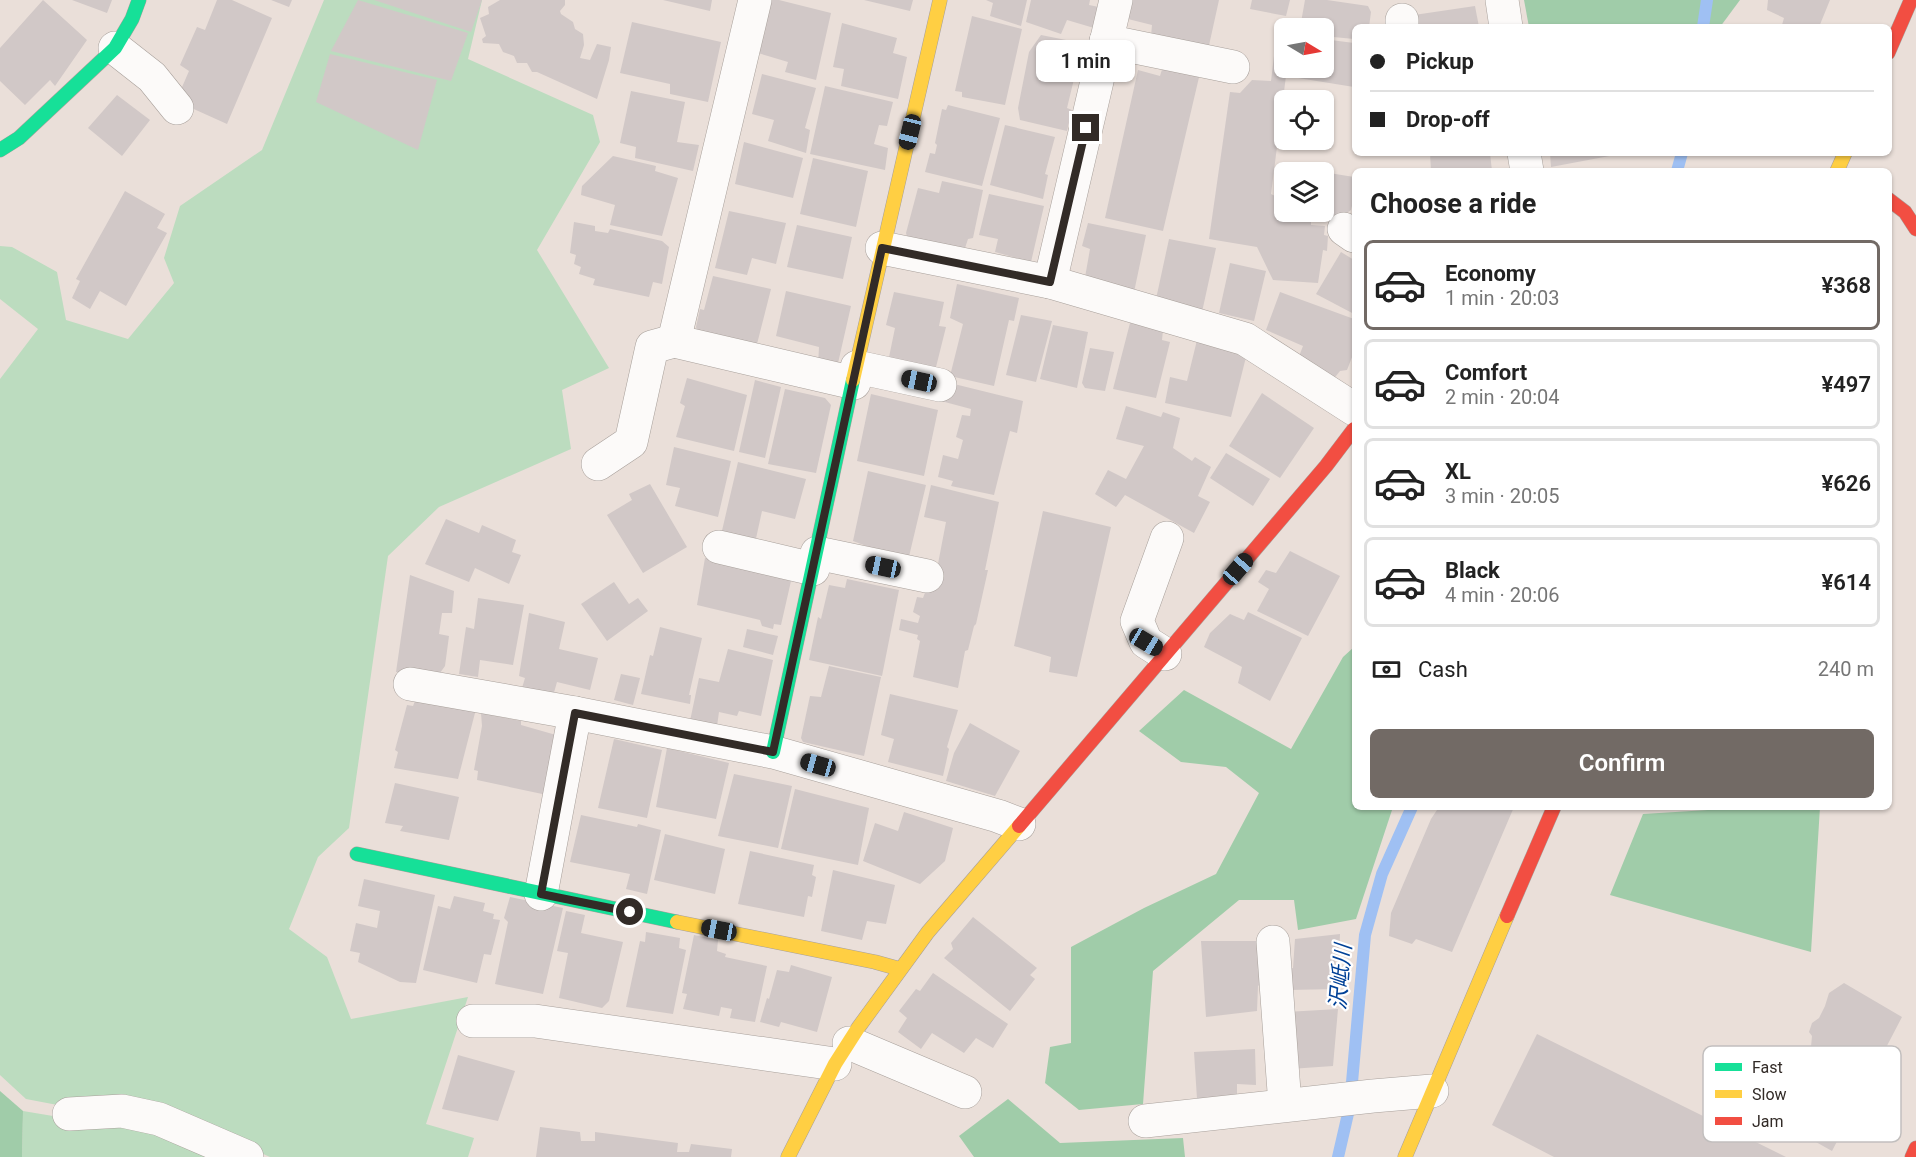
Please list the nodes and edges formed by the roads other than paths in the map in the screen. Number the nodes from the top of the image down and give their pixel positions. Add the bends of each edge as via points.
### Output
1 (139, 0) edge
2 (755, 0) edge
3 (940, 0) edge
4 (1116, 0) edge
5 (1502, 0) edge
6 (1911, 0) edge
7 (1506, 24) edge
8 (1106, 41) junction
9 (1892, 44) edge
10 (115, 48) junction
11 (1233, 67) dead end
12 (177, 108) dead end
13 (0, 150) edge
14 (1892, 201) edge
15 (1916, 229) edge
16 (882, 248) junction
17 (1050, 282) junction
18 (674, 342) junction
19 (856, 375) junction
20 (940, 385) dead end
21 (1352, 408) edge
22 (1352, 432) edge
23 (598, 464) dead end
24 (1167, 538) dead end
25 (719, 547) dead end
26 (815, 561) junction
27 (927, 576) dead end
28 (1165, 654) junction
29 (410, 684) dead end
30 (575, 713) junction
31 (773, 752) junction
32 (1553, 810) edge
33 (1019, 824) junction
34 (357, 854) dead end
35 (541, 894) junction
36 (1273, 942) dead end
37 (900, 969) junction
38 (473, 1021) dead end
39 (842, 1054) junction
40 (1432, 1091) junction
41 (965, 1092) dead end
42 (1285, 1105) junction
43 (69, 1114) dead end
44 (1145, 1121) dead end
45 (1916, 1148) edge
46 (247, 1157) edge
47 (788, 1157) edge
48 (1405, 1157) edge
49 (1912, 1157) edge

1 - 10 street
2 - 18 street
3 - 16 street
4 - 8 street
5 - 7 street
6 - 9 street
8 - 11 street
8 - 17 street
10 - 12 street via 152,77
10 - 13 street via 19,138
14 - 15 street via 1901,207
16 - 17 street
16 - 19 street
17 - 21 street via 1245,339
18 - 19 street
18 - 23 street via 652,347 632,442
19 - 20 street
19 - 26 street
22 - 28 street
24 - 28 street via 1137,621 1146,642
25 - 26 street
26 - 27 street
26 - 31 street
28 - 33 street
29 - 30 street
30 - 31 street
30 - 35 street
31 - 33 street
32 - 40 street
33 - 37 street
34 - 35 street
35 - 37 street
36 - 42 street
37 - 39 street
38 - 39 street via 535,1021
39 - 41 street
39 - 47 street
40 - 42 street
40 - 48 street
42 - 44 street
43 - 46 street via 122,1111 159,1119
45 - 49 street

